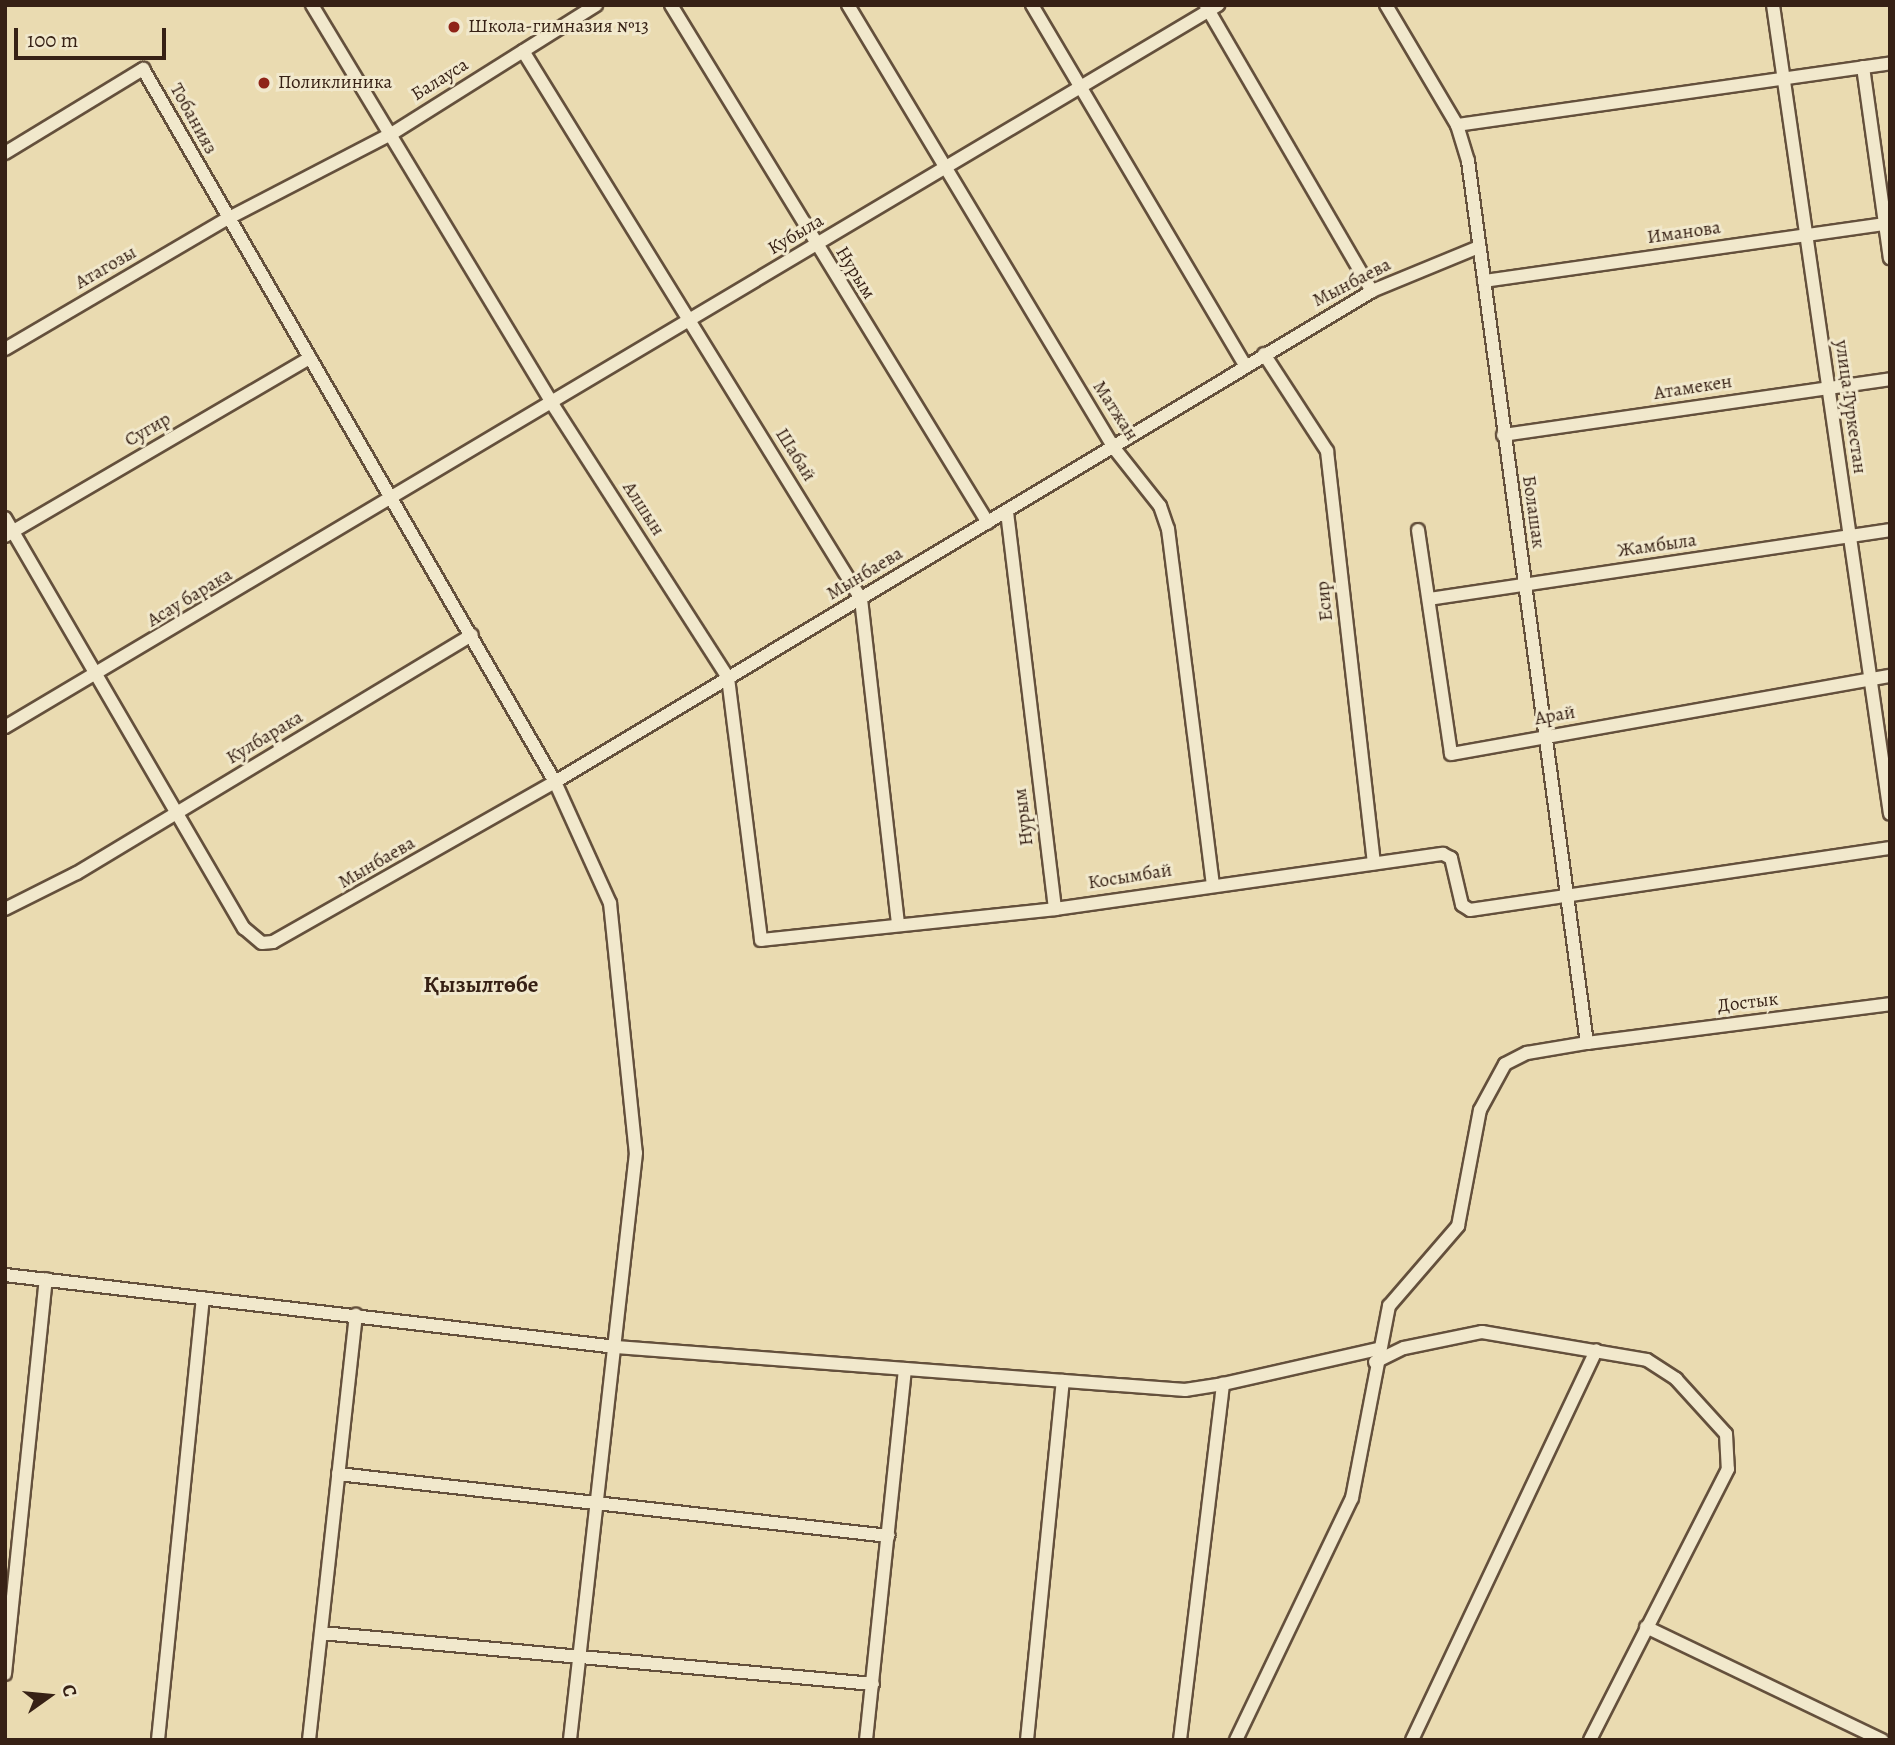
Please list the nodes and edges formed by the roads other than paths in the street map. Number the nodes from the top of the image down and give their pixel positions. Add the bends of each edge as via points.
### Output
1 (312, 5) edge
2 (596, 5) edge
3 (671, 5) edge
4 (848, 5) edge
5 (1032, 5) edge
6 (1386, 5) edge
7 (1773, 5) edge
8 (1211, 7) edge
9 (523, 51) junction
10 (1890, 63) edge
11 (1863, 67) junction
12 (1783, 79) junction
13 (1079, 88) junction
14 (1457, 125) junction
15 (393, 133) junction
16 (5, 153) edge
17 (945, 168) junction
18 (227, 219) junction
19 (1887, 223) edge
20 (1806, 235) junction
21 (815, 246) junction
22 (1479, 247) junction
23 (1890, 258) edge
24 (1483, 281) junction
25 (1372, 291) junction
26 (690, 322) junction
27 (5, 349) edge
28 (1264, 354) junction
29 (310, 358) junction
30 (1245, 365) junction
31 (1890, 379) edge
32 (1827, 386) junction
33 (553, 405) junction
34 (1503, 435) junction
35 (1114, 448) junction
36 (394, 499) junction
37 (1007, 512) junction
38 (5, 518) edge
39 (988, 523) junction
40 (1418, 530) dead end
41 (1890, 530) edge
42 (9, 534) edge
43 (1849, 538) junction
44 (1523, 585) junction
45 (861, 599) junction
46 (1429, 599) junction
47 (472, 635) junction
48 (95, 676) junction
49 (1890, 676) edge
50 (728, 678) junction
51 (1869, 680) junction
52 (5, 727) edge
53 (1544, 737) junction
54 (555, 782) junction
55 (1890, 814) edge
56 (174, 815) junction
57 (1890, 848) edge
58 (1374, 863) junction
59 (1213, 884) junction
60 (1567, 896) junction
61 (5, 909) edge
62 (1055, 909) junction
63 (898, 925) junction
64 (761, 940) joint
65 (1890, 1004) edge
66 (1587, 1043) junction
67 (5, 1275) edge
68 (46, 1279) junction
69 (203, 1298) junction
70 (356, 1315) junction
71 (616, 1347) junction
72 (1596, 1350) junction
73 (1377, 1355) junction
74 (905, 1369) junction
75 (1063, 1381) junction
76 (1223, 1384) junction
77 (338, 1474) junction
78 (601, 1500) junction
79 (889, 1536) junction
80 (1646, 1627) junction
81 (321, 1633) junction
82 (578, 1656) junction
83 (5, 1674) edge
84 (873, 1684) junction
85 (158, 1740) edge
86 (309, 1740) edge
87 (570, 1740) edge
88 (866, 1740) edge
89 (1027, 1740) edge
90 (1180, 1740) edge
91 (1236, 1740) edge
92 (1412, 1740) edge
93 (1590, 1740) edge
94 (1882, 1740) edge

1 - 15 street, Алшын
2 - 9 street, Балауса
3 - 21 street, Нурым
4 - 17 street, Матжан
5 - 13 street
6 - 14 street, Болашак
7 - 12 street, улица Туркестан
8 - 13 street, Кубыла
8 - 25 street
9 - 15 street, Балауса
9 - 26 street, Шабай
10 - 11 street
11 - 12 street
11 - 19 street
12 - 14 street
12 - 20 street, улица Туркестан
13 - 17 street, Кубыла
13 - 30 street
14 - 22 street, Болашак
15 - 18 street, Балауса
15 - 33 street, Алшын
16 - 18 street, Тобанияз via 142,69
17 - 21 street, Кубыла
17 - 35 street, Матжан
18 - 27 street, Атагозы
18 - 29 street
19 - 20 street, Иманова
19 - 23 street
20 - 24 street, Иманова
20 - 32 street, улица Туркестан
21 - 26 street, Кубыла
21 - 39 street, Нурым
22 - 24 street, Болашак
22 - 25 street, Мынбаева
24 - 34 street, Болашак
25 - 28 street, Мынбаева
26 - 33 street, Кубыла
26 - 45 street, Шабай
28 - 30 street, Мынбаева
28 - 58 street, Есир via 1327,451
29 - 36 street
29 - 42 street, Сугир
30 - 35 street, Мынбаева
31 - 32 street, Атамекен
32 - 34 street, Атамекен
32 - 43 street, улица Туркестан
33 - 36 street, Кубыла
33 - 50 street, Алшын
34 - 44 street, Болашак
35 - 37 street, Мынбаева
35 - 59 street, Матжан via 1148,487 1168,529
36 - 47 street
36 - 48 street, Асау барака
37 - 39 street, Мынбаева
37 - 62 street, Нурым
38 - 42 street
39 - 45 street, Мынбаева
40 - 46 street, Арай
41 - 43 street, Жамбыла
42 - 48 street
43 - 44 street, Жамбыла
43 - 51 street, улица Туркестан
44 - 46 street, Жамбыла
44 - 53 street, Болашак
45 - 50 street, Мынбаева
45 - 63 street, Шабай
46 - 53 street, Арай via 1451,754
47 - 54 street
47 - 56 street, Кулбарака
48 - 52 street, Асау барака
48 - 56 street
49 - 51 street, Арай
50 - 54 street, Мынбаева
50 - 64 street, Алшын
51 - 53 street, Арай
51 - 55 street, улица Туркестан
53 - 60 street, Болашак
54 - 56 street, Мынбаева via 273,943 262,943 244,928
54 - 71 street via 610,903 622,1007 636,1153
56 - 61 street, Кулбарака via 77,873
57 - 60 street
58 - 59 street, Косымбай
58 - 60 street, Косымбай via 1448,854 1465,909
59 - 62 street, Косымбай
60 - 66 street, Болашак
62 - 63 street, Косымбай
63 - 64 street, Косымбай
65 - 66 street, Достык
66 - 73 street, Достык via 1527,1053 1501,1069 1480,1110 1466,1161 1458,1226 1395,1296
67 - 68 street
68 - 69 street
68 - 83 street
69 - 70 street
69 - 85 street
70 - 71 street
70 - 77 street
71 - 74 street
71 - 78 street
72 - 73 street via 1482,1332
72 - 80 street via 1664,1368 1718,1421 1731,1454
72 - 92 street
73 - 76 street
73 - 91 street, Достык via 1352,1497
74 - 75 street
74 - 79 street
75 - 76 street via 1185,1390
75 - 89 street
76 - 90 street
77 - 78 street
77 - 81 street
78 - 79 street
78 - 82 street
79 - 84 street
80 - 93 street
80 - 94 street
81 - 82 street
81 - 86 street
82 - 84 street
82 - 87 street
84 - 88 street

